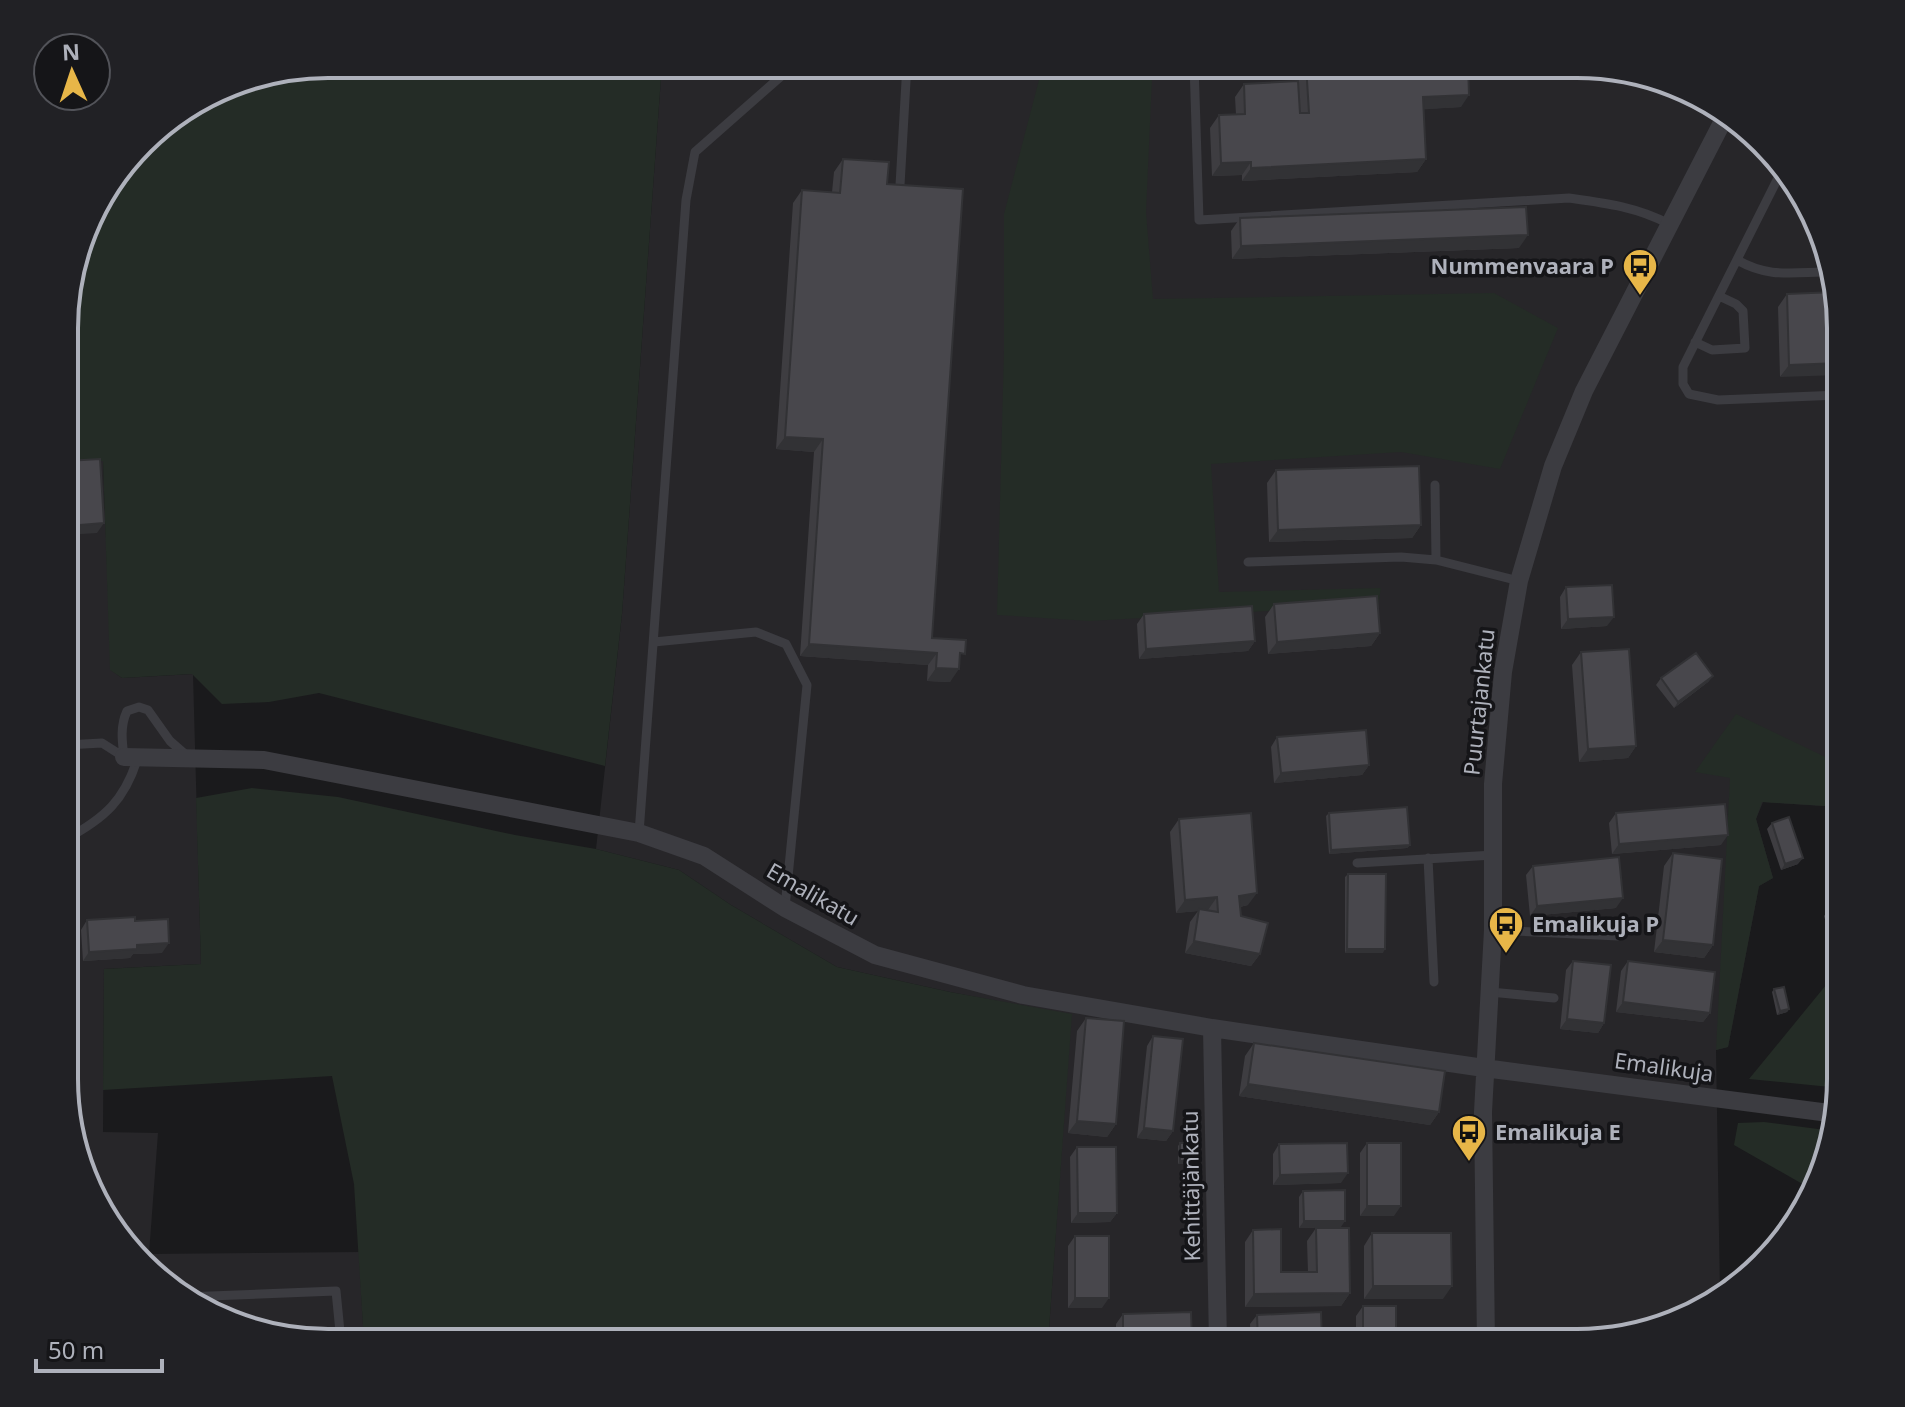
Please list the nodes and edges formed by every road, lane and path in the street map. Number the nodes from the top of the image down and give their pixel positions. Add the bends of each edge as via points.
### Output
1 (778, 79) edge
2 (906, 79) edge
3 (1194, 79) edge
4 (1721, 125) edge
5 (1777, 179) edge
6 (900, 185) edge
7 (1669, 224) junction
8 (1737, 260) junction
9 (1820, 272) edge
10 (1719, 296) junction
11 (1695, 342) junction
12 (1826, 396) edge
13 (1435, 485) dead end
14 (1436, 560) junction
15 (1248, 562) dead end
16 (1519, 581) junction
17 (654, 642) junction
18 (79, 744) edge
19 (131, 757) junction
20 (188, 757) junction
21 (79, 832) edge
22 (639, 833) junction
23 (1494, 855) junction
24 (1428, 858) junction
25 (1357, 863) dead end
26 (785, 908) junction
27 (1493, 930) junction
28 (1618, 936) dead end
29 (1434, 982) dead end
30 (1490, 992) junction
31 (1554, 998) dead end
32 (1212, 1028) junction
33 (1484, 1068) junction
34 (1824, 1112) edge
35 (205, 1296) edge
36 (340, 1328) edge
37 (1218, 1329) edge
38 (1486, 1329) edge

1 - 17 lane via 695,152 686,200
2 - 6 lane
3 - 7 lane via 1199,220 1569,198 1647,212
4 - 7 street, Puurtajankatu
5 - 8 lane
7 - 16 street, Puurtajankatu via 1584,391 1553,466
8 - 9 lane via 1769,273
8 - 10 lane
10 - 11 lane
10 - 11 lane via 1743,311 1745,348 1712,350
11 - 12 lane via 1683,367 1689,394 1718,400
13 - 14 lane
14 - 15 lane
14 - 16 lane
16 - 23 street, Puurtajankatu via 1498,711
17 - 22 lane
17 - 26 lane via 756,632 786,644 807,685
18 - 19 lane via 102,743
19 - 20 street, Emalikatu
19 - 20 lane via 122,739 125,717 139,707 148,710
19 - 21 lane via 122,796
20 - 22 street, Emalikatu via 276,762
22 - 26 street, Emalikatu via 704,856
23 - 24 lane
23 - 27 street, Puurtajankatu
24 - 25 lane
24 - 29 lane
26 - 32 street, Emalikatu via 875,955 905,964 1023,995
27 - 28 lane
27 - 30 street, Puurtajankatu
30 - 31 lane
30 - 33 street, Puurtajankatu
32 - 33 street, Emalikatu
32 - 37 street, Kehittäjänkatu
33 - 34 street, Emalikuja
33 - 38 street, Puurtajankatu
35 - 36 lane via 336,1291

